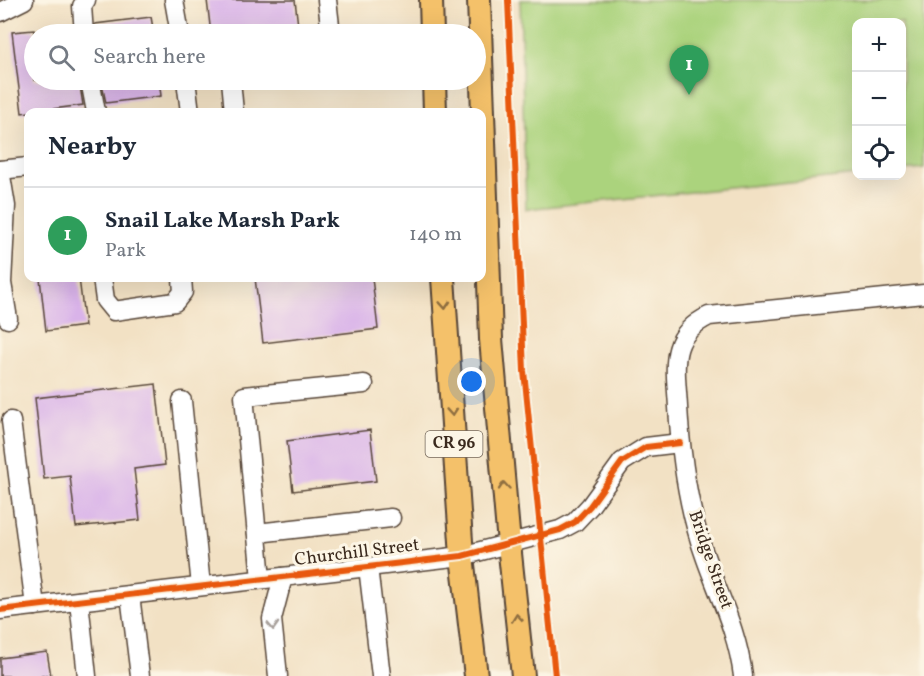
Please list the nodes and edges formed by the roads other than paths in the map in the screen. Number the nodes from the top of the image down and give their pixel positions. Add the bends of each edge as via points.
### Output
1 (24, 0) edge
2 (86, 0) edge
3 (174, 0) edge
4 (327, 0) edge
5 (431, 0) edge
6 (479, 0) edge
7 (0, 12) edge
8 (83, 24) edge
9 (178, 24) edge
10 (330, 24) edge
11 (432, 24) edge
12 (480, 24) edge
13 (92, 90) edge
14 (187, 90) edge
15 (232, 90) edge
16 (434, 90) edge
17 (482, 90) edge
18 (95, 108) edge
19 (190, 108) edge
20 (234, 108) edge
21 (435, 108) edge
22 (483, 108) edge
23 (24, 167) edge
24 (0, 170) edge
25 (486, 198) edge
26 (103, 282) edge
27 (182, 282) edge
28 (443, 282) edge
29 (924, 294) edge
30 (8, 319) dead end
31 (364, 384) dead end
32 (182, 401) dead end
33 (11, 421) dead end
34 (680, 443) junction
35 (391, 518) dead end
36 (257, 533) junction
37 (509, 544) junction
38 (462, 556) junction
39 (368, 567) junction
40 (283, 577) junction
41 (261, 579) junction
42 (201, 586) junction
43 (130, 595) junction
44 (78, 601) junction
45 (35, 606) junction
46 (0, 610) edge
47 (87, 676) edge
48 (140, 676) edge
49 (278, 676) edge
50 (381, 676) edge
51 (476, 676) edge
52 (523, 676) edge
53 (743, 676) edge

1 - 7 street
2 - 8 street via 82,6
3 - 9 street
4 - 10 street
5 - 11 main road
12 -> 6 main road, CR 96
13 - 18 street
14 - 19 street
15 - 20 street
16 - 21 main road
22 -> 17 main road, CR 96
23 - 24 street
24 - 30 street via 6,206 2,283
37 -> 25 main road, CR 96 via 491,339
26 - 27 street via 105,300 114,311 175,302 183,291
28 -> 38 main road, CR 96
29 - 34 street, Bridge Street via 724,314 697,322 678,346 675,362
31 - 36 street via 244,396
32 - 42 street
33 - 45 street
34 - 37 street, Churchill Street via 646,447 622,462 575,522
34 - 53 street, Bridge Street via 688,495 705,558 727,608
35 - 36 street
36 - 41 street
37 - 38 street, Churchill Street
52 -> 37 main road, CR 96
38 - 39 street, Churchill Street
38 - 51 main road, CR 96
39 - 40 street, Churchill Street
39 - 50 street
40 - 41 street, Churchill Street
40 -> 49 street via 272,619
41 - 42 street, Churchill Street
42 - 43 street, Churchill Street
43 - 44 street, Churchill Street
43 - 48 street
44 - 45 street, Churchill Street
44 - 47 street
45 - 46 street, Churchill Street

